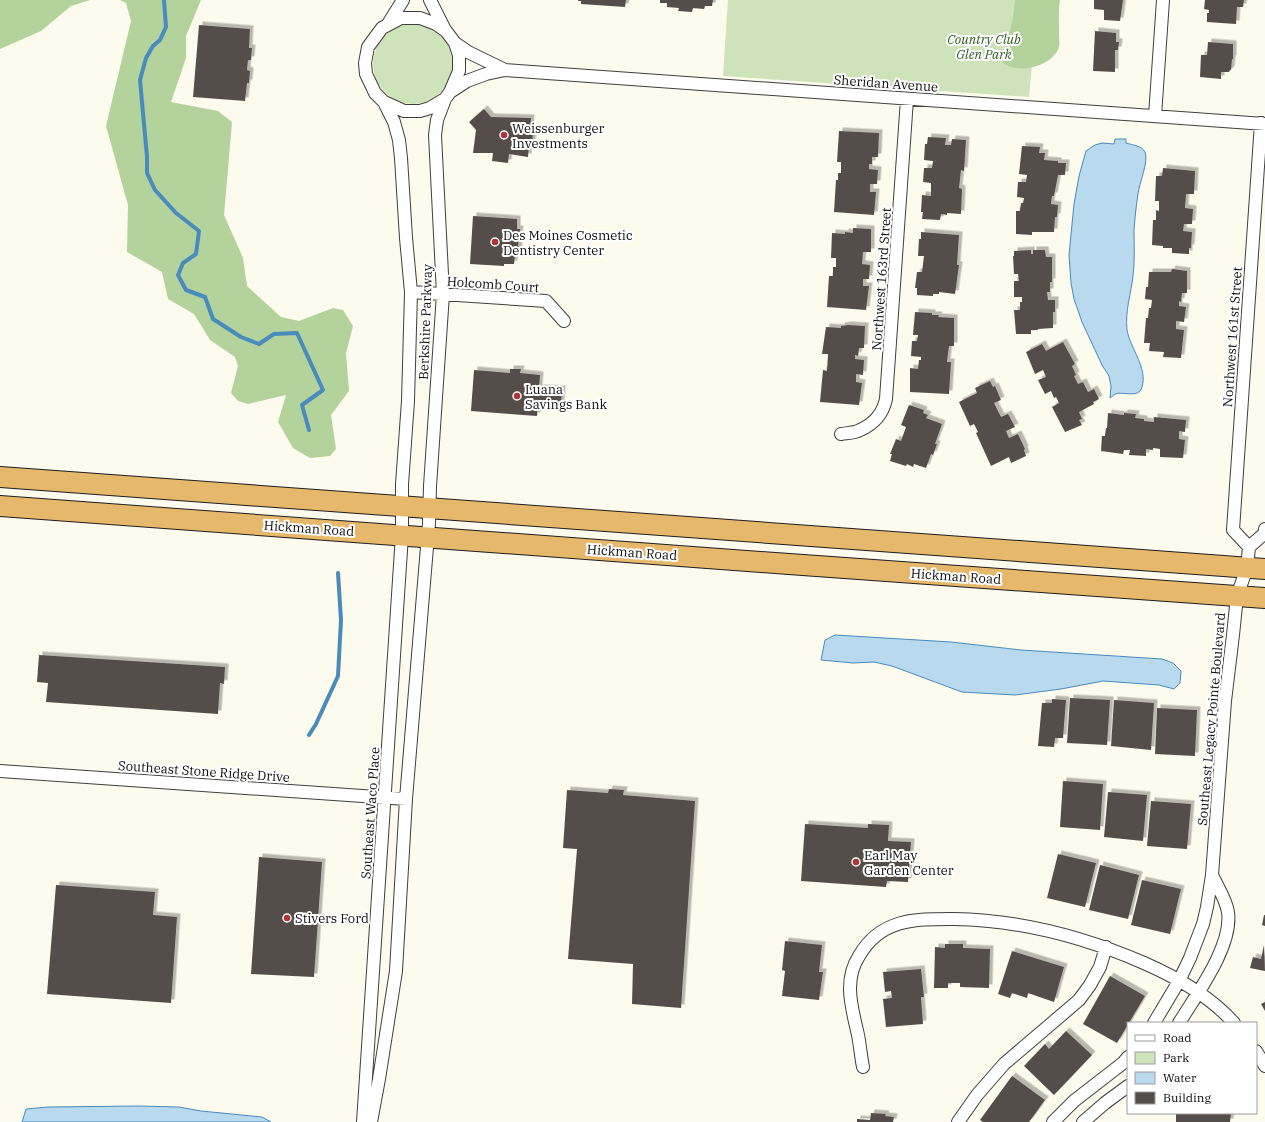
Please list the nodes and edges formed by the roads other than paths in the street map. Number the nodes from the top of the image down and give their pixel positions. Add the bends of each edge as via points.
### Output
1 (403, 0) edge
2 (430, 0) edge
3 (1163, 0) edge
4 (387, 25) junction
5 (446, 31) junction
6 (455, 43) junction
7 (505, 70) junction
8 (447, 95) junction
9 (907, 98) junction
10 (384, 102) junction
11 (1155, 116) junction
12 (1263, 123) edge
13 (411, 292) junction
14 (443, 294) junction
15 (564, 321) dead end
16 (841, 434) dead end
17 (0, 477) edge
18 (0, 486) edge
19 (185, 490) junction
20 (0, 506) edge
21 (402, 506) junction
22 (429, 523) junction
23 (1265, 529) edge
24 (402, 535) junction
25 (1249, 547) junction
26 (1256, 568) edge
27 (1237, 596) junction
28 (1265, 598) edge
29 (0, 771) edge
30 (385, 798) junction
31 (406, 799) junction
32 (1212, 874) junction
33 (1106, 947) junction
34 (1179, 980) junction
35 (1198, 993) junction
36 (1155, 1022) edge
37 (1180, 1022) edge
38 (1233, 1022) edge
39 (1257, 1053) edge
40 (1127, 1058) edge
41 (1265, 1066) edge
42 (863, 1067) dead end
43 (1127, 1087) edge
44 (364, 1122) edge
45 (371, 1122) edge
46 (958, 1122) edge
47 (1053, 1122) edge
48 (1083, 1122) edge

1 - 4 street
2 - 5 street
3 - 11 street
4 - 5 street via 401,18 420,18
4 - 10 street via 368,46 365,63 366,74 375,93
5 - 6 street
6 - 7 street, Sheridan Avenue
6 - 8 street via 459,55 459,71
7 - 8 street, Sheridan Avenue via 467,81
7 - 9 street, Sheridan Avenue
8 - 10 street via 430,108 420,111 404,111
8 - 14 street, Berkshire Parkway via 437,120 435,135
9 - 11 street, Sheridan Avenue
9 - 16 street, Northwest 163rd Street via 886,399 878,418 859,431
10 - 13 street, Berkshire Parkway via 399,140
11 - 12 street, Sheridan Avenue
12 - 25 street, Northwest 161st Street via 1233,530
13 - 14 street, Holcomb Court
13 - 21 street, Berkshire Parkway
14 - 15 street, Holcomb Court via 546,301
14 - 22 street, Berkshire Parkway
17 - 19 highway, Hickman Road
18 - 19 highway via 148,497 180,497
19 - 21 highway, Hickman Road
20 - 24 highway, Hickman Road
21 - 22 highway, Hickman Road
21 - 24 street, Southeast Waco Place
22 - 24 highway, Hickman Road
22 - 26 highway, Hickman Road
22 - 27 highway, Hickman Road via 796,565
22 - 31 street
23 - 25 street via 1265,533
24 - 30 street, Southeast Waco Place
25 - 26 street
26 - 27 street, Southeast Legacy Pointe Boulevard
27 - 28 highway, Hickman Road
27 - 32 street, Southeast Legacy Pointe Boulevard via 1225,702
29 - 30 street, Southeast Stone Ridge Drive
30 - 31 street, Southeast Stone Ridge Drive
30 - 44 street, Southeast Waco Place
31 - 45 street via 396,970
32 - 34 street, Southeast Legacy Pointe Boulevard via 1203,924
32 - 35 street, Southeast Legacy Pointe Boulevard via 1227,907 1228,925 1219,954
33 - 34 street
33 - 42 street via 1047,930 966,919 926,919 902,922 889,927 866,944 852,971 850,1000
33 - 46 street via 1100,967 1079,1000 1004,1064
34 - 35 street
34 - 36 street, Southeast Legacy Pointe Boulevard
35 - 37 street, Southeast Legacy Pointe Boulevard
35 - 38 street
39 - 41 street
40 - 47 street via 1074,1101
43 - 48 street

